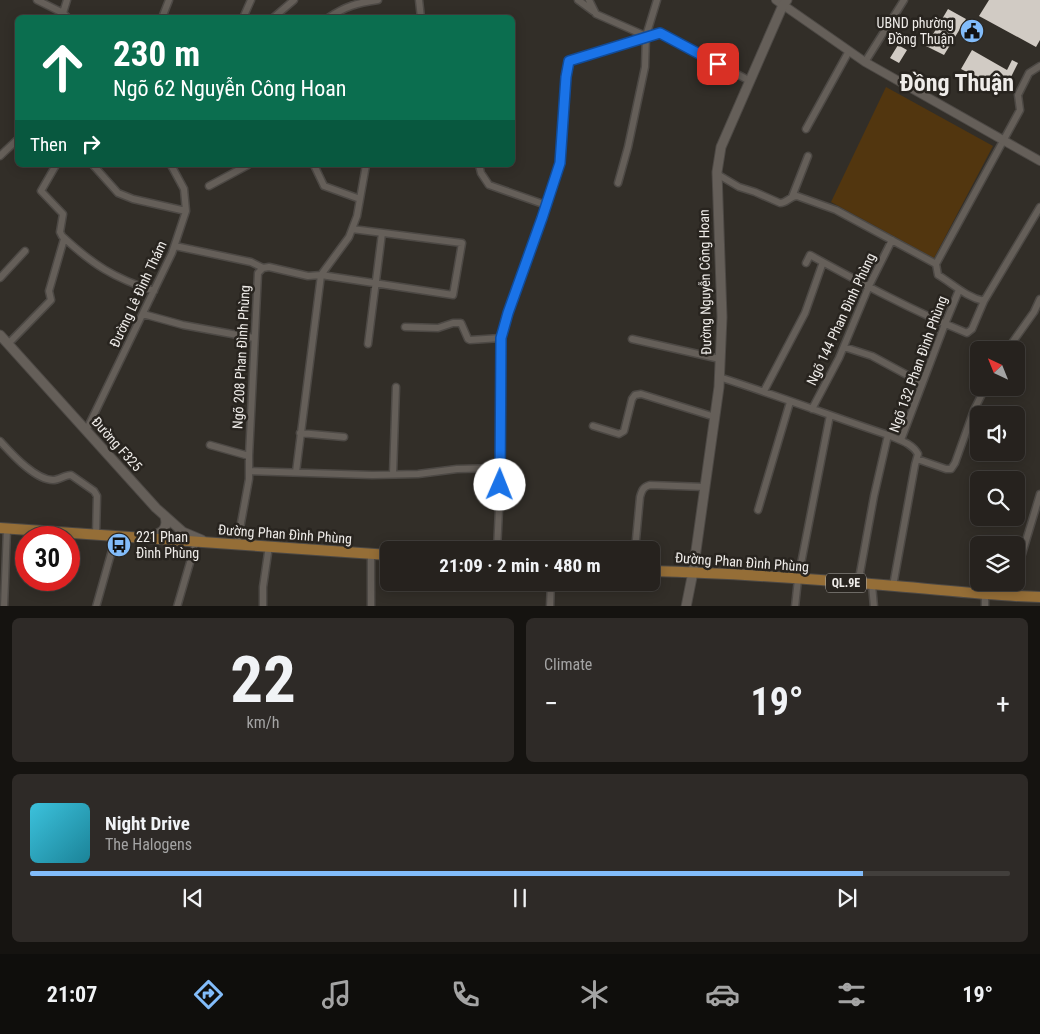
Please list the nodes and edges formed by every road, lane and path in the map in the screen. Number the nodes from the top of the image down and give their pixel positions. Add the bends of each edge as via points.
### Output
1 (37, 0) edge
2 (67, 0) edge
3 (169, 0) edge
4 (251, 0) edge
5 (294, 0) edge
6 (378, 0) edge
7 (419, 0) edge
8 (578, 0) edge
9 (589, 0) edge
10 (657, 0) edge
11 (904, 0) edge
12 (782, 2) edge
13 (596, 14) junction
14 (66, 15) edge
15 (163, 15) edge
16 (244, 15) edge
17 (276, 15) edge
18 (332, 15) edge
19 (420, 15) edge
20 (646, 36) junction
21 (849, 51) junction
22 (864, 62) junction
23 (1040, 66) edge
24 (750, 81) junction
25 (806, 129) dead end
26 (1002, 141) junction
27 (15, 142) edge
28 (0, 156) edge
29 (808, 156) dead end
30 (1040, 161) edge
31 (55, 167) edge
32 (95, 167) edge
33 (172, 167) edge
34 (244, 167) edge
35 (315, 167) edge
36 (366, 167) edge
37 (480, 167) edge
38 (717, 174) junction
39 (618, 183) dead end
40 (209, 186) dead end
41 (792, 197) junction
42 (360, 199) junction
43 (546, 205) junction
44 (1040, 207) edge
45 (186, 211) junction
46 (352, 229) junction
47 (382, 233) junction
48 (64, 239) junction
49 (892, 240) junction
50 (174, 246) junction
51 (25, 250) dead end
52 (823, 262) junction
53 (806, 263) dead end
54 (936, 264) junction
55 (263, 268) junction
56 (321, 275) junction
57 (0, 278) edge
58 (375, 283) junction
59 (870, 286) junction
60 (959, 290) junction
61 (154, 291) junction
62 (1040, 299) edge
63 (984, 302) junction
64 (143, 314) junction
65 (945, 324) junction
66 (404, 327) dead end
67 (0, 335) edge
68 (254, 338) junction
69 (501, 338) junction
70 (632, 339) dead end
71 (1013, 341) edge
72 (8, 344) junction
73 (368, 344) dead end
74 (844, 347) junction
75 (720, 359) junction
76 (719, 377) junction
77 (922, 382) junction
78 (396, 387) dead end
79 (764, 391) junction
80 (981, 396) edge
81 (790, 402) junction
82 (812, 409) junction
83 (830, 415) junction
84 (715, 417) junction
85 (593, 426) dead end
86 (86, 431) junction
87 (300, 433) junction
88 (888, 435) junction
89 (344, 437) dead end
90 (901, 440) junction
91 (0, 441) edge
92 (210, 445) dead end
93 (249, 456) junction
94 (917, 459) junction
95 (500, 468) junction
96 (250, 471) junction
97 (296, 472) junction
98 (393, 474) junction
99 (705, 487) junction
100 (1040, 494) edge
101 (758, 510) dead end
102 (165, 516) junction
103 (3, 528) edge
104 (96, 535) junction
105 (116, 536) junction
106 (142, 538) junction
107 (497, 541) edge
108 (636, 541) edge
109 (196, 542) junction
110 (218, 543) junction
111 (1025, 544) edge
112 (237, 545) junction
113 (269, 546) junction
114 (371, 554) junction
115 (380, 554) edge
116 (660, 571) edge
117 (693, 572) junction
118 (798, 579) junction
119 (858, 584) junction
120 (872, 585) junction
121 (893, 586) junction
122 (551, 591) edge
123 (1014, 591) edge
124 (985, 594) junction
125 (1013, 596) junction
126 (1040, 596) edge
127 (4, 606) edge
128 (96, 606) edge
129 (177, 606) edge
130 (263, 606) edge
131 (372, 606) edge
132 (550, 606) edge
133 (686, 606) edge
134 (795, 606) edge
135 (874, 606) edge
136 (984, 606) edge

1 - 14 street
2 - 14 street
3 - 15 street
4 - 16 street
5 - 17 street
6 - 18 street via 344,7
7 - 19 street
8 - 13 street
9 - 13 street
10 - 20 street
11 - 22 street
12 - 21 street
12 - 24 main road, Đường Nguyễn Công Hoan
13 - 20 street
20 - 24 street via 663,34
20 - 39 street via 643,76
20 - 43 street via 569,61 560,163
21 - 22 street
21 - 25 street
22 - 26 street
23 - 26 street via 1032,70 1018,95 1020,110
24 - 38 main road, Đường Nguyễn Công Hoan via 721,147
26 - 30 street
26 - 54 street
27 - 28 street
29 - 41 street
31 - 48 street via 41,191 63,214 60,232
32 - 45 street via 118,193
33 - 45 street, Đường Lê Đình Thám via 184,189
34 - 40 street
35 - 42 street via 324,186
36 - 42 street
37 - 43 street via 489,185
38 - 41 street via 739,187 780,203
38 - 75 main road, Đường Nguyễn Công Hoan via 722,317
41 - 49 street via 836,210
42 - 46 street
43 - 69 street
44 - 63 street
45 - 50 street, Đường Lê Đình Thám
46 - 47 street
46 - 56 street
47 - 58 street
47 - 58 street, Ngõ 208 Phan Đình Phùng via 462,243 454,295
48 - 61 street via 105,271
48 - 72 street via 49,291 51,300
49 - 54 street
49 - 59 street, Ngõ 144 Phan Đình Phùng
50 - 55 street via 251,262
50 - 61 street, Đường Lê Đình Thám
51 - 57 street
52 - 53 street via 810,255
52 - 59 street
52 - 79 street via 805,312
54 - 60 street via 938,275
55 - 56 street, Ngõ 208 Phan Đình Phùng via 308,276
55 - 68 street, Ngõ 208 Phan Đình Phùng via 258,273
56 - 58 street, Ngõ 208 Phan Đình Phùng
56 - 87 street
58 - 73 street
59 - 65 street
59 - 74 street, Ngõ 144 Phan Đình Phùng
60 - 63 street
60 - 65 street, Ngõ 132 Phan Đình Phùng
61 - 64 street, Đường Lê Đình Thám
62 - 71 street
63 - 65 street via 969,333
64 - 68 street
64 - 86 street, Đường Lê Đình Thám
65 - 77 street, Ngõ 132 Phan Đình Phùng
66 - 69 street via 438,328 461,323 470,340
67 - 72 main road, Đường F325
68 - 93 street, Ngõ 208 Phan Đình Phùng
69 - 95 street
70 - 75 street
72 - 86 main road, Đường F325
74 - 77 street via 872,356
74 - 82 street, Ngõ 144 Phan Đình Phùng
75 - 76 main road, Đường Nguyễn Công Hoan
76 - 79 street
76 - 84 main road, Đường Nguyễn Công Hoan
77 - 90 street, Ngõ 132 Phan Đình Phùng
78 - 98 street
79 - 81 street
80 - 94 street via 951,469
81 - 82 street
81 - 101 street
82 - 83 street
83 - 88 street
83 - 118 street
84 - 85 street via 641,394 632,399 622,433
84 - 99 main road, Đường Nguyễn Công Hoan
86 - 102 main road, Đường F325
87 - 89 street
87 - 97 street
88 - 90 street
88 - 119 street
90 - 94 street, Ngõ 132 Phan Đình Phùng via 915,449
91 - 104 street via 37,474 54,481 71,475 94,491 97,496
92 - 93 street
93 - 96 street, Ngõ 208 Phan Đình Phùng
94 - 121 street
95 - 98 street
95 - 107 street
96 - 97 street
96 - 112 street, Ngõ 208 Phan Đình Phùng
97 - 98 street
99 - 108 street via 645,486 640,497
99 - 117 main road, Đường Nguyễn Công Hoan
100 - 111 street
102 - 106 main road via 167,524 163,532
102 - 110 main road, Đường F325 via 183,532
103 - 104 main road, Đường Phan Đình Phùng
103 - 127 street
104 - 105 main road, Đường Phan Đình Phùng
105 - 106 main road, Đường Phan Đình Phùng
105 - 128 street
106 - 109 main road, Đường Phan Đình Phùng
109 - 110 main road, Đường Phan Đình Phùng
109 - 129 street
110 - 112 main road, Đường Phan Đình Phùng
112 - 113 main road, Đường Phan Đình Phùng
113 - 114 main road, Đường Phan Đình Phùng
113 - 130 street
114 - 115 main road, Đường Phan Đình Phùng
114 - 131 street
116 - 117 main road, Đường Phan Đình Phùng / QL.9E
117 - 118 main road, Đường Phan Đình Phùng / QL.9E
117 - 133 main road, Đường Nguyễn Công Hoan
118 - 119 main road, Đường Phan Đình Phùng / QL.9E
118 - 134 street
119 - 120 main road, Đường Phan Đình Phùng / QL.9E
120 - 121 main road, Đường Phan Đình Phùng / QL.9E
120 - 135 street
121 - 124 main road, Đường Phan Đình Phùng / QL.9E
122 - 132 street
123 - 125 street
124 - 125 main road, Đường Phan Đình Phùng / QL.9E
124 - 136 street
125 - 126 main road, Đường Phan Đình Phùng / QL.9E

